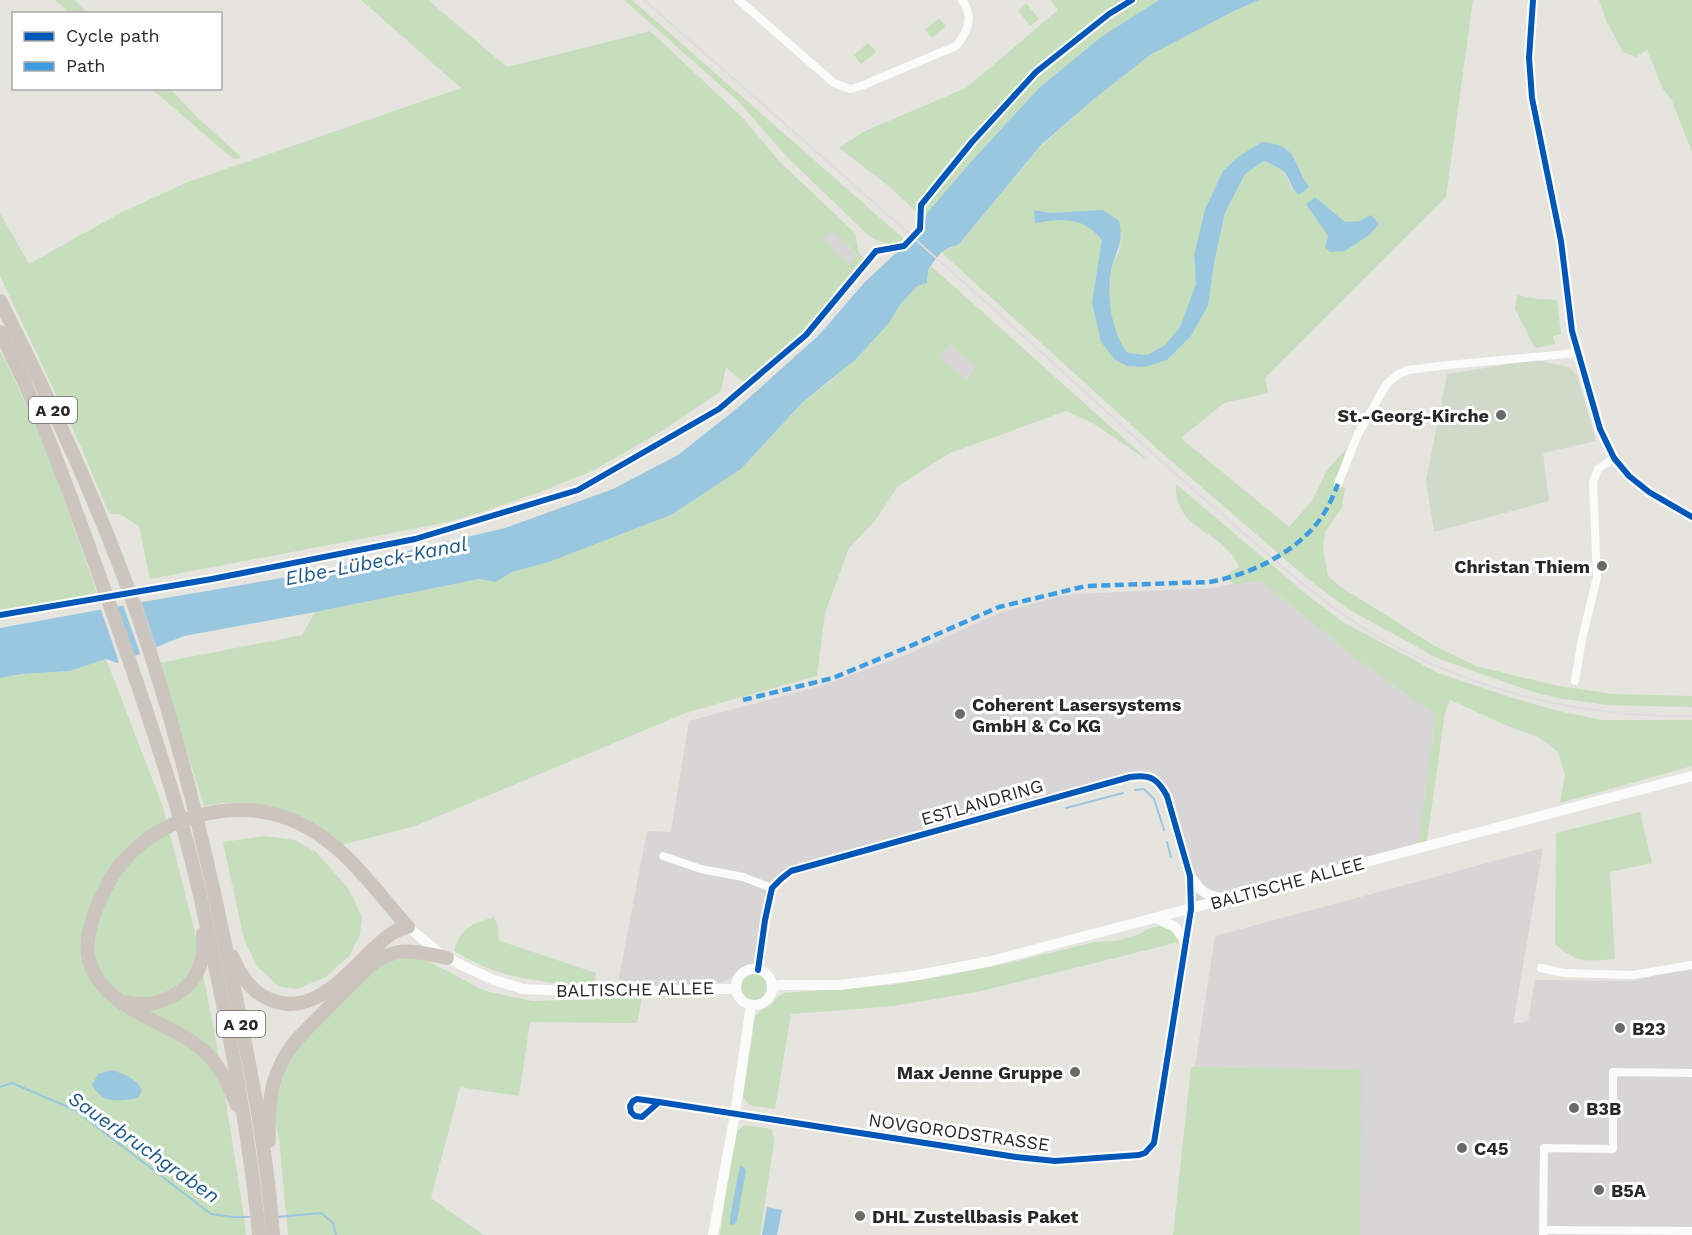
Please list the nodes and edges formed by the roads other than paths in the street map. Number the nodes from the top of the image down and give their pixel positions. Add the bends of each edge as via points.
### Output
1 (739, 0) edge
2 (962, 0) edge
3 (1533, 0) edge
4 (0, 301) edge
5 (0, 332) edge
6 (1577, 353) junction
7 (1614, 458) junction
8 (1338, 484) dead end
9 (1692, 517) edge
10 (1575, 681) dead end
11 (1692, 776) edge
12 (663, 856) dead end
13 (1190, 876) junction
14 (772, 888) junction
15 (1231, 898) junction
16 (1191, 909) junction
17 (205, 917) junction
18 (1156, 918) junction
19 (408, 927) junction
20 (224, 936) junction
21 (1186, 942) junction
22 (447, 958) junction
23 (1692, 965) edge
24 (1540, 968) dead end
25 (758, 970) junction
26 (772, 988) junction
27 (735, 989) junction
28 (114, 996) junction
29 (751, 1005) junction
30 (1692, 1073) edge
31 (659, 1102) dead end
32 (735, 1114) junction
33 (246, 1130) junction
34 (264, 1210) junction
35 (1692, 1231) edge
36 (1543, 1232) edge
37 (266, 1233) edge
38 (713, 1235) edge

1 - 2 street via 834,83 850,89 956,46 965,36 969,22
3 - 6 main road via 1529,58 1532,98 1558,221
4 - 20 highway, A 20 via 57,417 138,616 186,774
5 - 17 highway, A 20 via 36,410 117,623 186,840
6 - 7 main road via 1600,429
6 - 8 street via 1448,365 1397,375 1386,385 1358,434
7 - 9 main road via 1643,487
7 - 10 street via 1598,469 1593,482 1597,577
11 - 15 main road, BALTISCHE ALLEE
12 - 14 street
13 - 14 street, ESTLANDRING via 1167,796 1153,778 1143,775 791,871
13 - 15 main road via 1211,896
13 - 16 street, ESTLANDRING
14 - 25 street
15 - 16 main road, BALTISCHE ALLEE
16 - 18 main road, BALTISCHE ALLEE
16 - 21 street, NOVGORODSTRASSE
17 - 28 highway via 202,960 186,986 153,1004 138,1005
17 - 33 highway, A 20
18 - 21 main road via 1175,927
18 - 26 main road, BALTISCHE ALLEE via 991,961 918,975 840,985
19 - 20 highway via 392,933 332,988 311,1000 291,1004 264,998 250,986
19 - 22 main road, BALTISCHE ALLEE
19 - 28 highway via 357,867 316,833 268,813 240,809 213,812 155,835 128,855 101,898 88,938 89,957 103,985
20 - 34 highway, A 20 via 254,1092
21 - 32 street, NOVGORODSTRASSE via 1154,1143 1145,1153 1055,1161
22 - 27 main road, BALTISCHE ALLEE via 523,988 614,993
22 - 34 highway via 402,950 383,956 307,1028 289,1051 271,1093
23 - 24 street via 1633,975 1564,973
25 - 26 main road via 768,977
25 - 27 main road, BALTISCHE ALLEE via 743,972
26 - 29 main road via 764,1002
27 - 29 main road, BALTISCHE ALLEE via 740,999
28 - 33 highway via 188,1038 205,1052 225,1078
29 - 32 main road
30 - 36 street via 1613,1072 1613,1149 1544,1148
31 - 32 street, NOVGORODSTRASSE
32 - 38 main road
33 - 34 highway, A 20
34 - 37 highway, A 20
35 - 36 street

